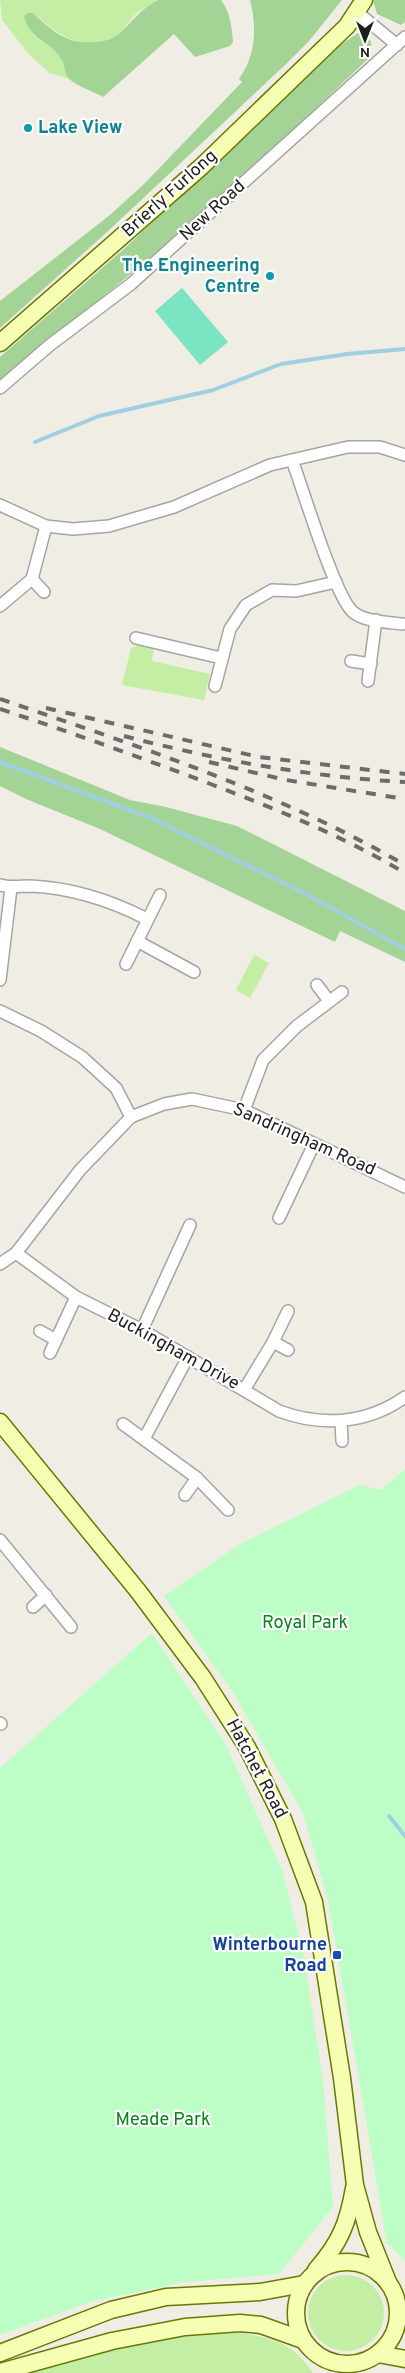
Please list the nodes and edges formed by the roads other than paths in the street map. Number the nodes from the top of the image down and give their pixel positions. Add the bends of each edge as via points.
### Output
1 (358, 4) edge
2 (401, 41) edge
3 (0, 343) edge
4 (0, 388) edge
5 (405, 455) edge
6 (292, 460) junction
7 (0, 505) edge
8 (46, 526) junction
9 (32, 579) junction
10 (336, 582) junction
11 (44, 592) dead end
12 (0, 606) edge
13 (376, 620) junction
14 (402, 624) dead end
15 (152, 629) dead end
16 (136, 638) dead end
17 (150, 641) junction
18 (221, 658) junction
19 (352, 661) dead end
20 (370, 664) junction
21 (368, 681) dead end
22 (215, 686) dead end
23 (6, 887) edge
24 (160, 895) dead end
25 (147, 920) junction
26 (137, 941) junction
27 (126, 964) dead end
28 (194, 972) dead end
29 (0, 980) edge
30 (317, 985) dead end
31 (342, 992) dead end
32 (329, 1001) junction
33 (0, 1011) edge
34 (244, 1110) junction
35 (131, 1116) junction
36 (314, 1144) junction
37 (403, 1181) edge
38 (279, 1218) dead end
39 (190, 1225) dead end
40 (16, 1253) junction
41 (0, 1264) edge
42 (76, 1297) junction
43 (288, 1310) dead end
44 (142, 1330) junction
45 (40, 1331) dead end
46 (56, 1340) junction
47 (273, 1342) junction
48 (288, 1350) dead end
49 (50, 1353) dead end
50 (188, 1357) junction
51 (244, 1390) junction
52 (405, 1397) edge
53 (0, 1422) edge
54 (341, 1422) junction
55 (123, 1424) dead end
56 (144, 1439) junction
57 (342, 1441) dead end
58 (197, 1478) junction
59 (185, 1494) dead end
60 (228, 1510) dead end
61 (0, 1540) edge
62 (46, 1595) junction
63 (33, 1607) dead end
64 (71, 1626) dead end
65 (354, 2185) junction
66 (308, 2280) junction
67 (395, 2291) edge
68 (306, 2344) junction
69 (0, 2353) edge
70 (376, 2356) junction
71 (405, 2359) edge
72 (0, 2372) edge
73 (323, 2373) edge
74 (363, 2373) edge

1 - 2 street, New Road
1 - 3 street, Brierly Furlong via 339,22 333,37 201,167
2 - 4 street, New Road via 136,280 50,345
5 - 6 street via 380,447 348,447
6 - 8 street via 251,472 174,506 128,522 91,528
6 - 10 street
7 - 8 street
8 - 9 street
9 - 11 street
9 - 12 street
10 - 13 street via 347,606 356,614
10 - 18 street via 296,591 272,590 246,605 230,628
13 - 14 street
13 - 20 street
15 - 17 street
16 - 17 street
17 - 18 street
18 - 22 street
19 - 20 street
20 - 21 street
23 - 25 street via 30,886 99,899 117,904
23 - 29 street
24 - 25 street
25 - 26 street
26 - 27 street
26 - 28 street
30 - 32 street
31 - 32 street
32 - 34 street via 297,1026 263,1060
33 - 35 street via 41,1031 82,1057 116,1088
34 - 35 street, Sandringham Road via 192,1099 164,1104
34 - 36 street, Sandringham Road
35 - 40 street, Sandringham Road via 80,1170
36 - 37 street, Sandringham Road
36 - 38 street
39 - 44 street
40 - 41 street, Sandringham Road
40 - 42 street, Buckingham Drive
42 - 44 street, Buckingham Drive
42 - 46 street
43 - 47 street
44 - 50 street, Buckingham Drive
45 - 46 street
46 - 49 street
47 - 48 street
47 - 51 street
50 - 51 street, Buckingham Drive
50 - 56 street
51 - 54 street, Buckingham Drive via 279,1411 299,1418
52 - 54 street, Buckingham Drive via 382,1410
53 - 65 street, Hatchet Road via 138,1591 203,1678 247,1746 283,1819 314,1902 342,2078
54 - 57 street
55 - 56 street
56 - 58 street
58 - 59 street
58 - 60 street
61 - 62 street
62 - 63 street
62 - 64 street
65 - 66 street, Hatchet Road via 343,2232 333,2250
65 - 67 street, Hatchet Road via 368,2232
66 - 67 street via 323,2267 346,2261 365,2264 381,2274
66 - 68 street via 298,2297 296,2320
66 - 69 street via 260,2292 166,2297 111,2310
67 - 70 street via 398,2314 393,2335
68 - 70 street via 331,2362 344,2364
68 - 72 street via 261,2325 240,2323 185,2327 112,2341
68 - 73 street
70 - 71 street
70 - 74 street

